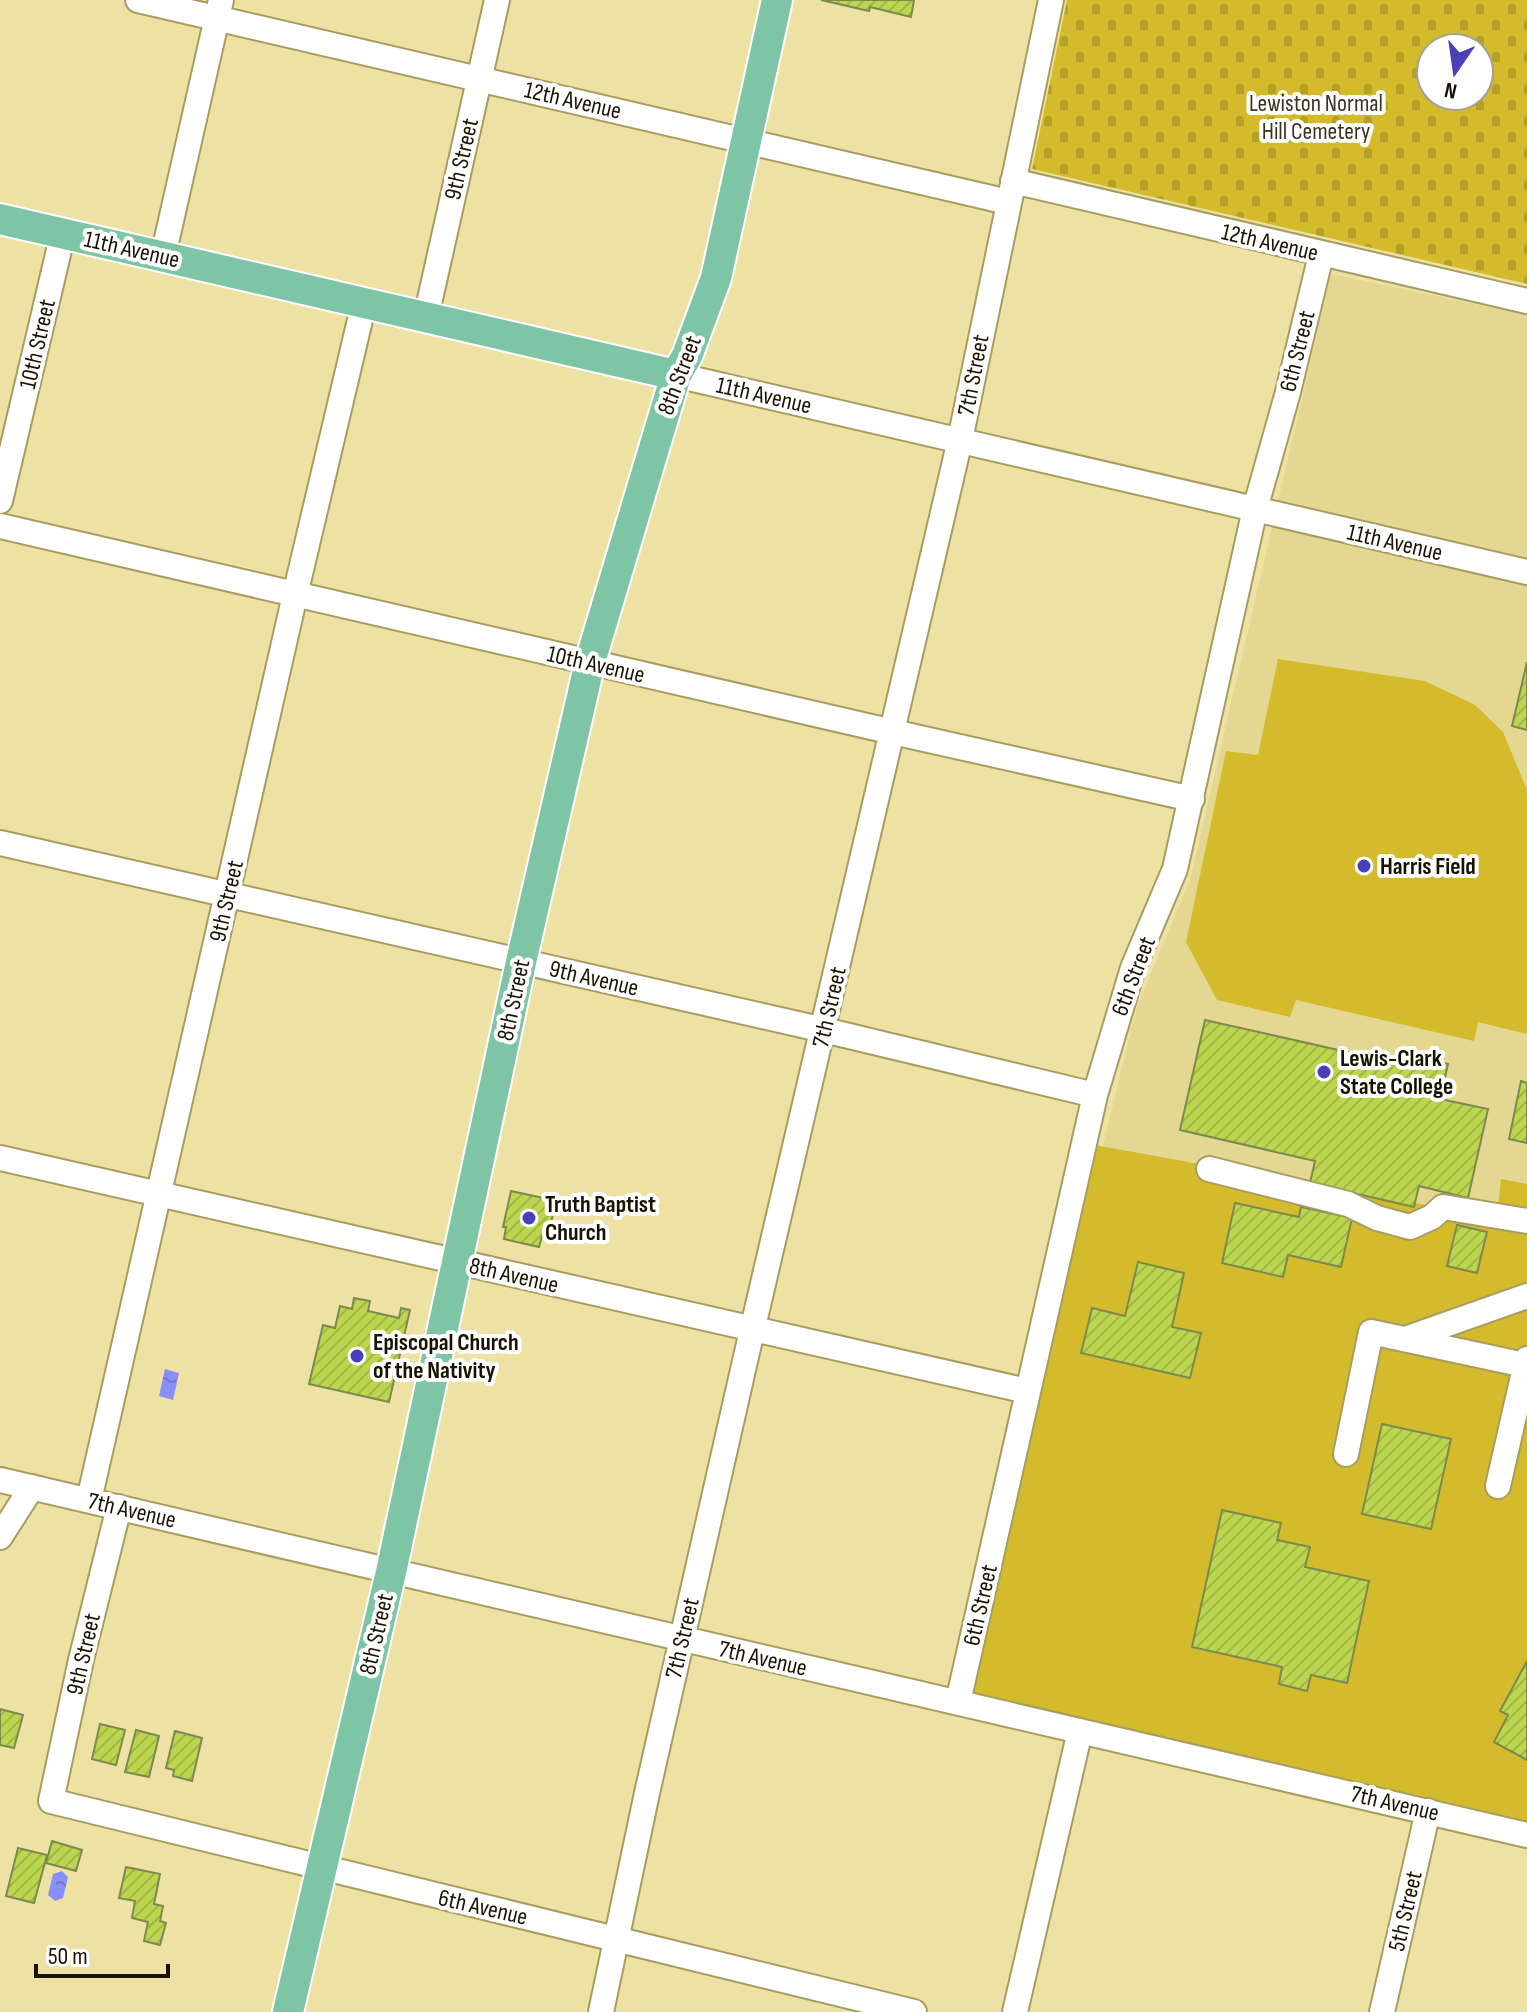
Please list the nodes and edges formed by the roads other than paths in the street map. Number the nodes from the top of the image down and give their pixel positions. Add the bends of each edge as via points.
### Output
1 (138, 0) edge
2 (497, 0) edge
3 (777, 0) edge
4 (1051, 0) edge
5 (218, 9) edge
6 (479, 78) junction
7 (746, 141) junction
8 (1011, 192) junction
9 (0, 219) edge
10 (63, 233) junction
11 (1321, 255) junction
12 (163, 256) junction
13 (1527, 301) edge
14 (364, 303) junction
15 (426, 317) junction
16 (676, 375) junction
17 (960, 440) junction
18 (0, 501) edge
19 (1255, 509) junction
20 (0, 526) edge
21 (1527, 572) edge
22 (295, 595) junction
23 (590, 662) junction
24 (893, 732) junction
25 (1192, 799) junction
26 (0, 843) edge
27 (228, 896) junction
28 (521, 962) junction
29 (824, 1030) junction
30 (1095, 1095) junction
31 (0, 1158) edge
32 (1209, 1169) dead end
33 (158, 1195) junction
34 (1527, 1221) edge
35 (457, 1262) junction
36 (1527, 1296) edge
37 (752, 1329) junction
38 (1404, 1339) junction
39 (1526, 1362) edge
40 (1027, 1391) junction
41 (1346, 1454) dead end
42 (0, 1480) edge
43 (1498, 1486) dead end
44 (32, 1487) junction
45 (89, 1500) junction
46 (119, 1507) junction
47 (0, 1537) edge
48 (391, 1572) junction
49 (682, 1640) junction
50 (958, 1702) junction
51 (1080, 1731) junction
52 (51, 1801) joint
53 (1428, 1811) junction
54 (1527, 1835) edge
55 (322, 1869) junction
56 (617, 1939) junction
57 (288, 2012) edge
58 (601, 2012) edge
59 (914, 2012) edge
60 (1015, 2012) edge
61 (1382, 2012) edge

1 - 5 street, 12th Avenue
2 - 6 street, 9th Street
3 - 7 main road, 8th Street
4 - 8 street, 7th Street
5 - 6 street, 12th Avenue
5 - 12 street
6 - 7 street, 12th Avenue
6 - 15 street, 9th Street
7 - 8 street, 12th Avenue
7 - 16 main road, 8th Street via 716,278
8 - 11 street, 12th Avenue
8 - 17 street, 7th Street
9 - 10 main road, 11th Avenue
10 - 12 main road, 11th Avenue
10 - 18 street, 10th Street
11 - 13 street, 12th Avenue
11 - 19 street, 6th Street
12 - 14 main road, 11th Avenue
14 - 15 main road, 11th Avenue
14 - 22 street, 9th Street
15 - 16 main road, 11th Avenue
16 - 17 street, 11th Avenue
16 - 23 main road, 8th Street
17 - 19 street, 11th Avenue
17 - 24 street, 7th Street
19 - 21 street, 11th Avenue
19 - 25 street, 6th Street
20 - 22 street, 10th Avenue
22 - 23 street, 10th Avenue
22 - 27 street, 9th Street
23 - 24 street, 10th Avenue
23 - 28 main road, 8th Street
24 - 25 street, 10th Avenue
24 - 29 street, 7th Street
25 - 30 street, 6th Street via 1175,869 1133,968
26 - 27 street, 9th Avenue
27 - 28 street, 9th Avenue
27 - 33 street, 9th Street
28 - 29 street, 9th Avenue
28 - 35 main road, 8th Street
29 - 30 street, 9th Avenue
29 - 37 street, 7th Street
30 - 40 street, 6th Street
31 - 33 street, 8th Avenue
32 - 34 street via 1337,1201 1410,1227 1443,1207
33 - 35 street, 8th Avenue
33 - 45 street, 9th Street
35 - 37 street, 8th Avenue
35 - 48 main road, 8th Street
36 - 38 street
37 - 40 street, 8th Avenue
37 - 49 street, 7th Street
38 - 39 street
38 - 41 street via 1371,1332
39 - 43 street
40 - 50 street, 6th Street
42 - 44 street, 7th Avenue
44 - 45 street, 7th Avenue
44 - 47 street
45 - 46 street, 7th Avenue
46 - 48 street, 7th Avenue
46 - 52 street, 9th Street
48 - 49 street, 7th Avenue
48 - 55 main road, 8th Street
49 - 50 street, 7th Avenue
49 - 56 street, 7th Street
50 - 51 street, 7th Avenue
51 - 53 street, 7th Avenue
51 - 60 street
52 - 55 street, 6th Avenue
53 - 54 street, 7th Avenue
53 - 61 street, 5th Street
55 - 56 street, 6th Avenue
55 - 57 main road, 8th Street
56 - 58 street, 7th Street
56 - 59 street, 6th Avenue

